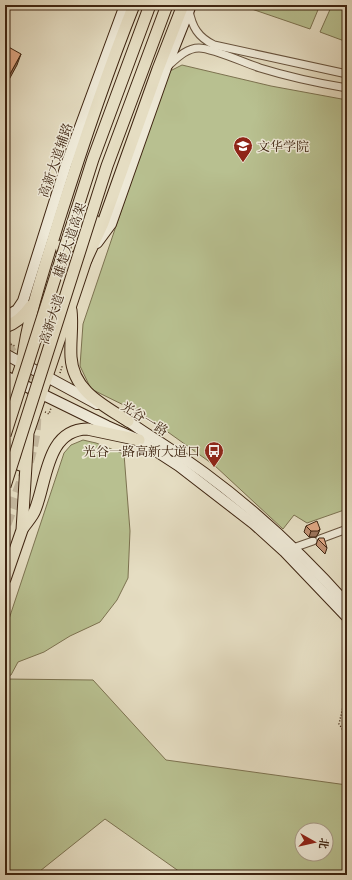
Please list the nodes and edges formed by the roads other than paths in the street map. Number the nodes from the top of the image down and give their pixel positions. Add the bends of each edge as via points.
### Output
1 (125, 5) edge
2 (134, 5) edge
3 (145, 5) edge
4 (150, 5) edge
5 (167, 5) edge
6 (172, 5) edge
7 (188, 6) edge
8 (166, 68) junction
9 (347, 74) edge
10 (347, 88) edge
11 (94, 220) junction
12 (61, 245) junction
13 (86, 260) junction
14 (33, 303) junction
15 (71, 305) junction
16 (5, 317) edge
17 (5, 327) edge
18 (5, 354) edge
19 (22, 363) junction
20 (5, 376) edge
21 (47, 377) junction
22 (16, 381) junction
23 (41, 393) junction
24 (95, 404) junction
25 (5, 413) edge
26 (90, 418) junction
27 (128, 421) junction
28 (5, 435) edge
29 (139, 440) junction
30 (5, 456) edge
31 (26, 479) junction
32 (5, 486) edge
33 (347, 529) edge
34 (22, 530) junction
35 (293, 548) junction
36 (5, 579) edge
37 (347, 604) edge
38 (347, 617) edge

1 - 16 main road, 高新大道辅路 via 66,165 23,301 17,310
2 - 14 main road via 75,168
3 - 12 main road, 高新大道
4 - 28 main road, 雄楚大道高架, bridge via 93,159
5 - 32 main road, 雄楚大道高架, bridge via 107,166
6 - 11 main road, 高新大道 via 134,103
7 - 8 main road
7 - 9 street via 197,32 204,40 214,45
7 - 13 main road
8 - 10 street via 186,52 198,48 287,76
8 - 13 main road via 111,224
11 - 12 main road via 83,252 67,260 63,256
11 - 13 main road, 高新大道
12 - 19 main road, 高新大道
13 - 15 main road, 高新大道
14 - 17 main road via 23,317
14 - 19 main road
15 - 21 main road, 高新大道
15 - 27 main road via 71,357 79,384 88,395
18 - 19 main road, 光谷一路
19 - 21 main road, 光谷一路
19 - 22 main road, 高新大道
20 - 22 main road, 光谷一路
21 - 23 main road, 高新大道
21 - 24 main road, 光谷一路
22 - 23 main road, 光谷一路
22 - 25 main road, 高新大道
23 - 26 main road, 光谷一路
23 - 31 main road, 高新大道 via 28,433
24 - 26 main road via 84,402 81,405
24 - 27 main road, 光谷一路
26 - 29 main road, 光谷一路
27 - 35 main road, 光谷一路 via 226,489
29 - 34 main road via 87,429 69,433 55,446 35,511
29 - 38 main road, 光谷一路 via 179,466 254,524 285,552
30 - 31 main road via 16,460
31 - 34 main road, 高新大道
33 - 35 street
34 - 36 main road, 高新大道
35 - 37 main road, 光谷一路

